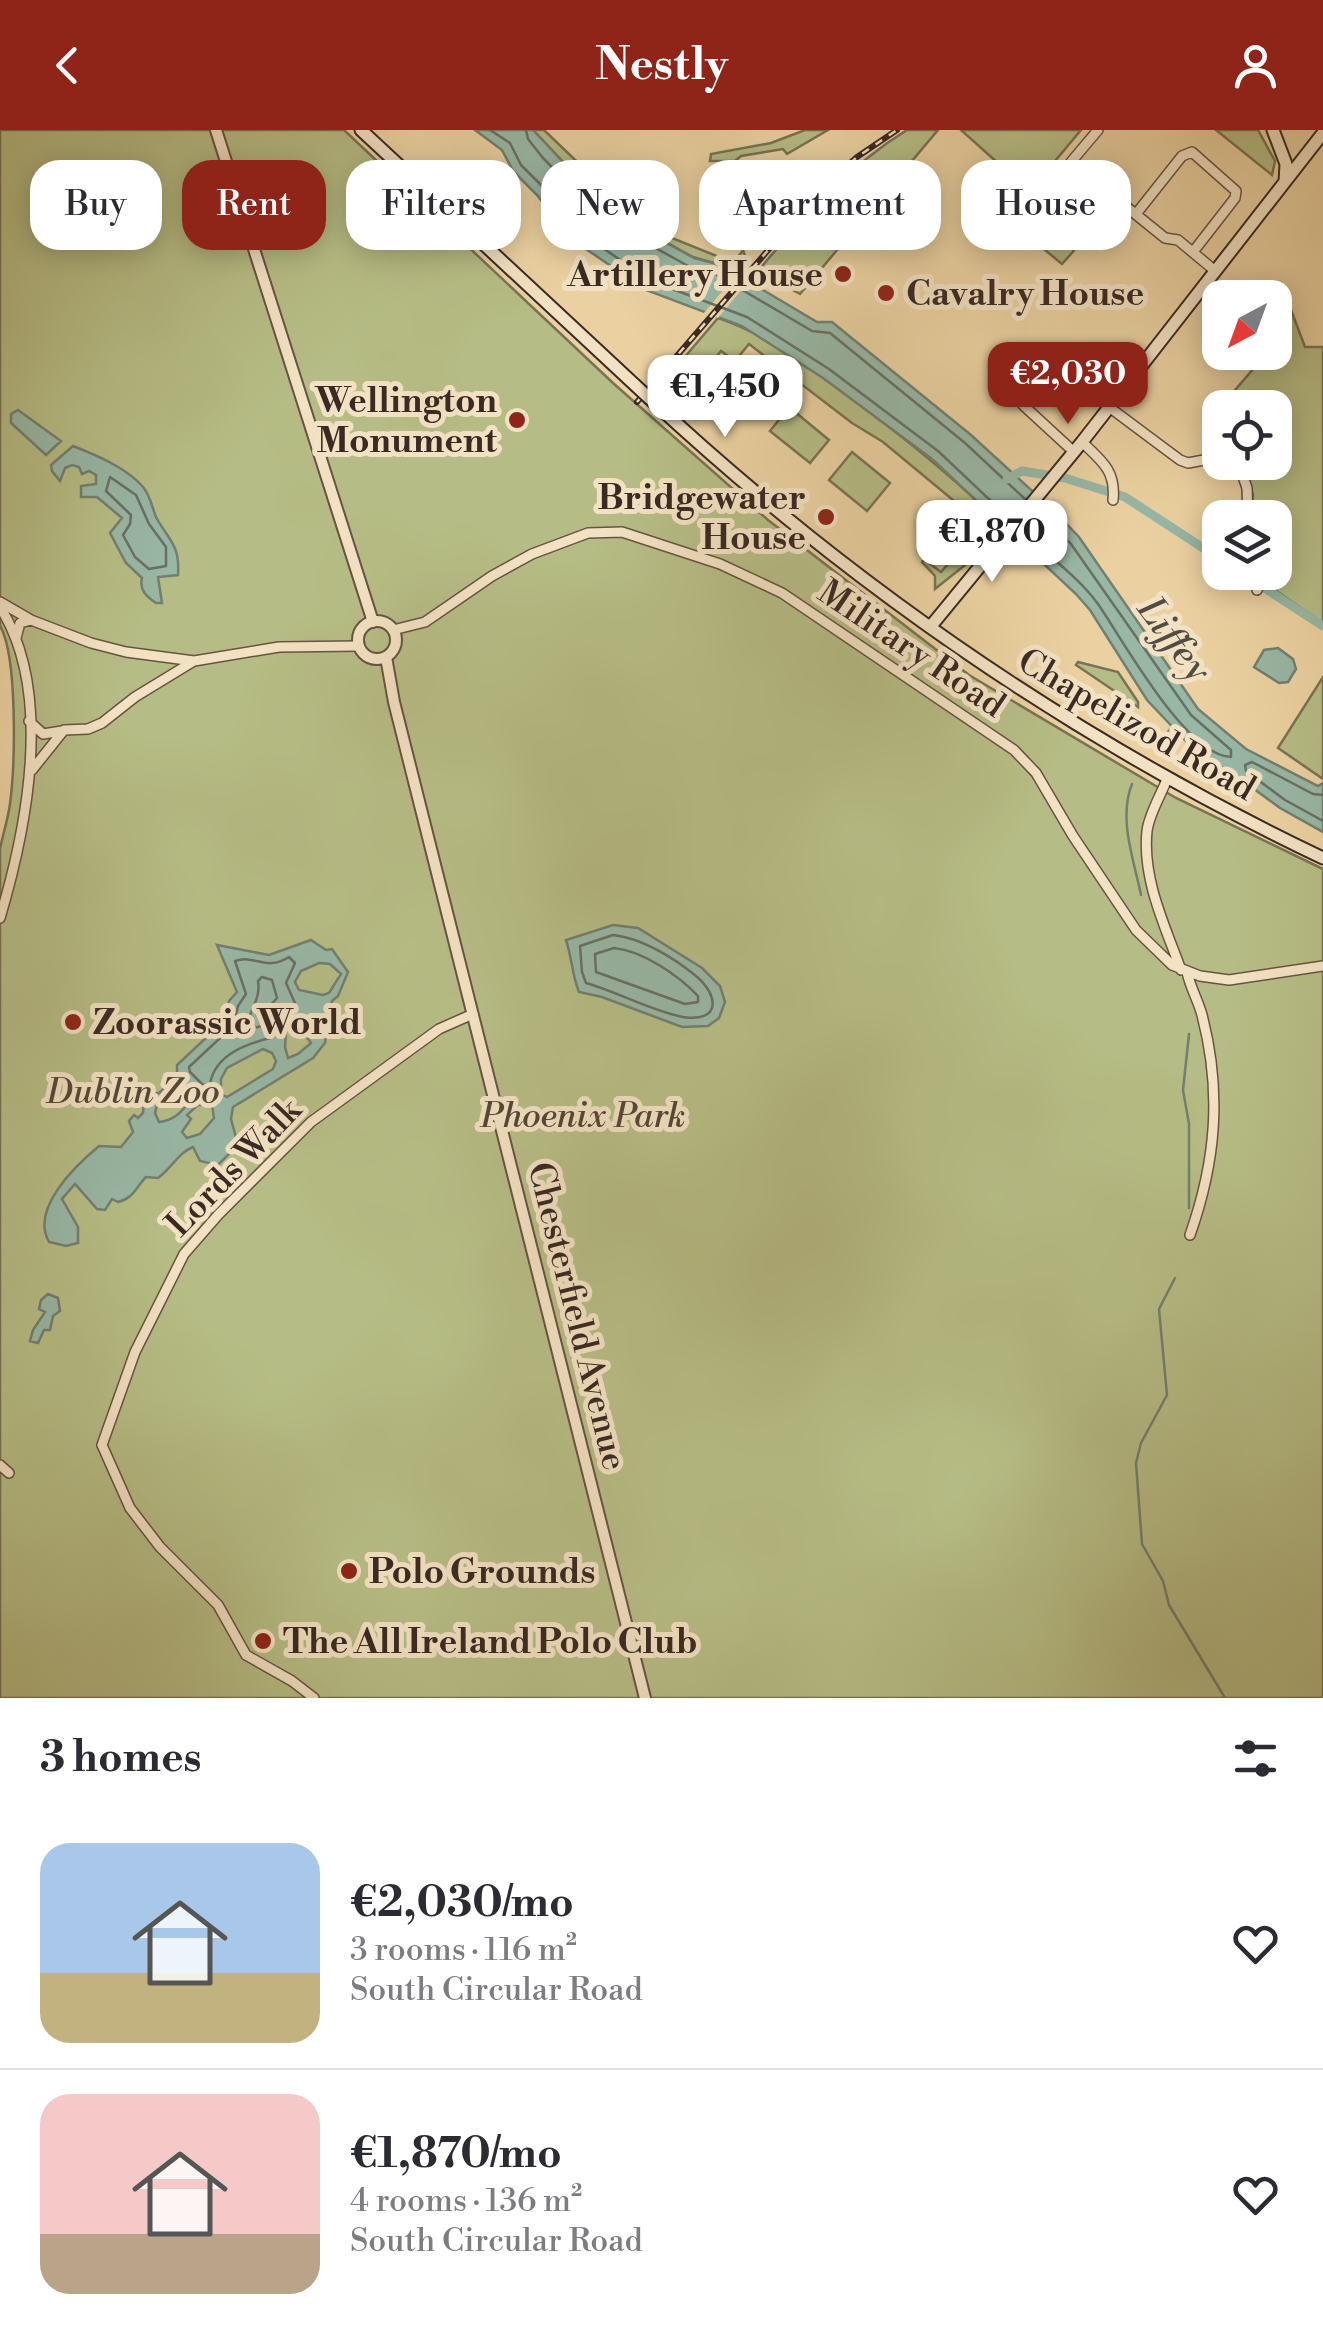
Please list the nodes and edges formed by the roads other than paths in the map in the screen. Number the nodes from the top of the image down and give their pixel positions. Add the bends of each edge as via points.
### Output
1 (216, 130) edge
2 (1098, 130) edge
3 (1273, 130) edge
4 (368, 132) edge
5 (1323, 134) edge
6 (1323, 150) edge
7 (1307, 154) junction
8 (1284, 182) junction
9 (1136, 214) junction
10 (1193, 252) junction
11 (1214, 270) junction
12 (1023, 405) dead end
13 (1109, 407) junction
14 (1078, 447) junction
15 (1202, 460) edge
16 (1112, 500) dead end
17 (0, 604) edge
18 (31, 620) junction
19 (373, 622) junction
20 (930, 626) junction
21 (393, 630) junction
22 (16, 638) junction
23 (359, 646) junction
24 (162, 657) junction
25 (386, 657) junction
26 (194, 660) junction
27 (170, 676) junction
28 (29, 721) junction
29 (64, 730) junction
30 (29, 774) junction
31 (1167, 779) junction
32 (1323, 858) edge
33 (0, 918) edge
34 (1323, 966) edge
35 (1184, 971) junction
36 (474, 1014) junction
37 (1190, 1235) dead end
38 (0, 1465) edge
39 (10, 1473) dead end
40 (314, 1698) edge
41 (645, 1698) edge

1 - 19 street
2 - 9 street via 1072,162
3 - 8 main road via 1286,164
4 - 20 main road, Chapelizod Road, bridge via 796,529
5 - 7 main road
6 - 7 main road
7 - 8 main road
8 - 11 main road
9 - 10 street
9 - 10 street via 1192,152 1236,191
10 - 11 street
11 - 13 main road
12 - 14 street
13 - 14 main road
13 - 15 street via 1180,460
14 - 16 street via 1110,469
14 - 20 main road
17 - 18 street
17 - 22 street
18 - 22 street via 20,622
18 - 24 street via 91,643
19 - 21 street
19 - 23 street via 362,628
20 - 31 main road, Chapelizod Road via 988,670
21 - 25 street via 394,648
21 - 35 street, Military Road via 425,622 532,554 588,533 622,532 720,564 782,593 1014,750 1036,773 1136,930
22 - 28 street
23 - 25 street via 370,658
23 - 26 street via 279,647
24 - 26 street
24 - 27 street via 172,665
25 - 36 street, Chesterfield Avenue
26 - 27 street
27 - 29 street via 102,723
28 - 29 street via 43,734
28 - 30 street
29 - 30 street
30 - 33 street via 18,854
31 - 32 main road, Chapelizod Road
31 - 35 street via 1147,831 1149,877
34 - 35 street via 1228,980
35 - 37 street via 1208,1041 1216,1100 1210,1173
36 - 40 street, Lords Walk via 439,1029 311,1122 184,1254 135,1352 102,1445 130,1508 218,1606 246,1655
36 - 41 street, Chesterfield Avenue
38 - 39 street

